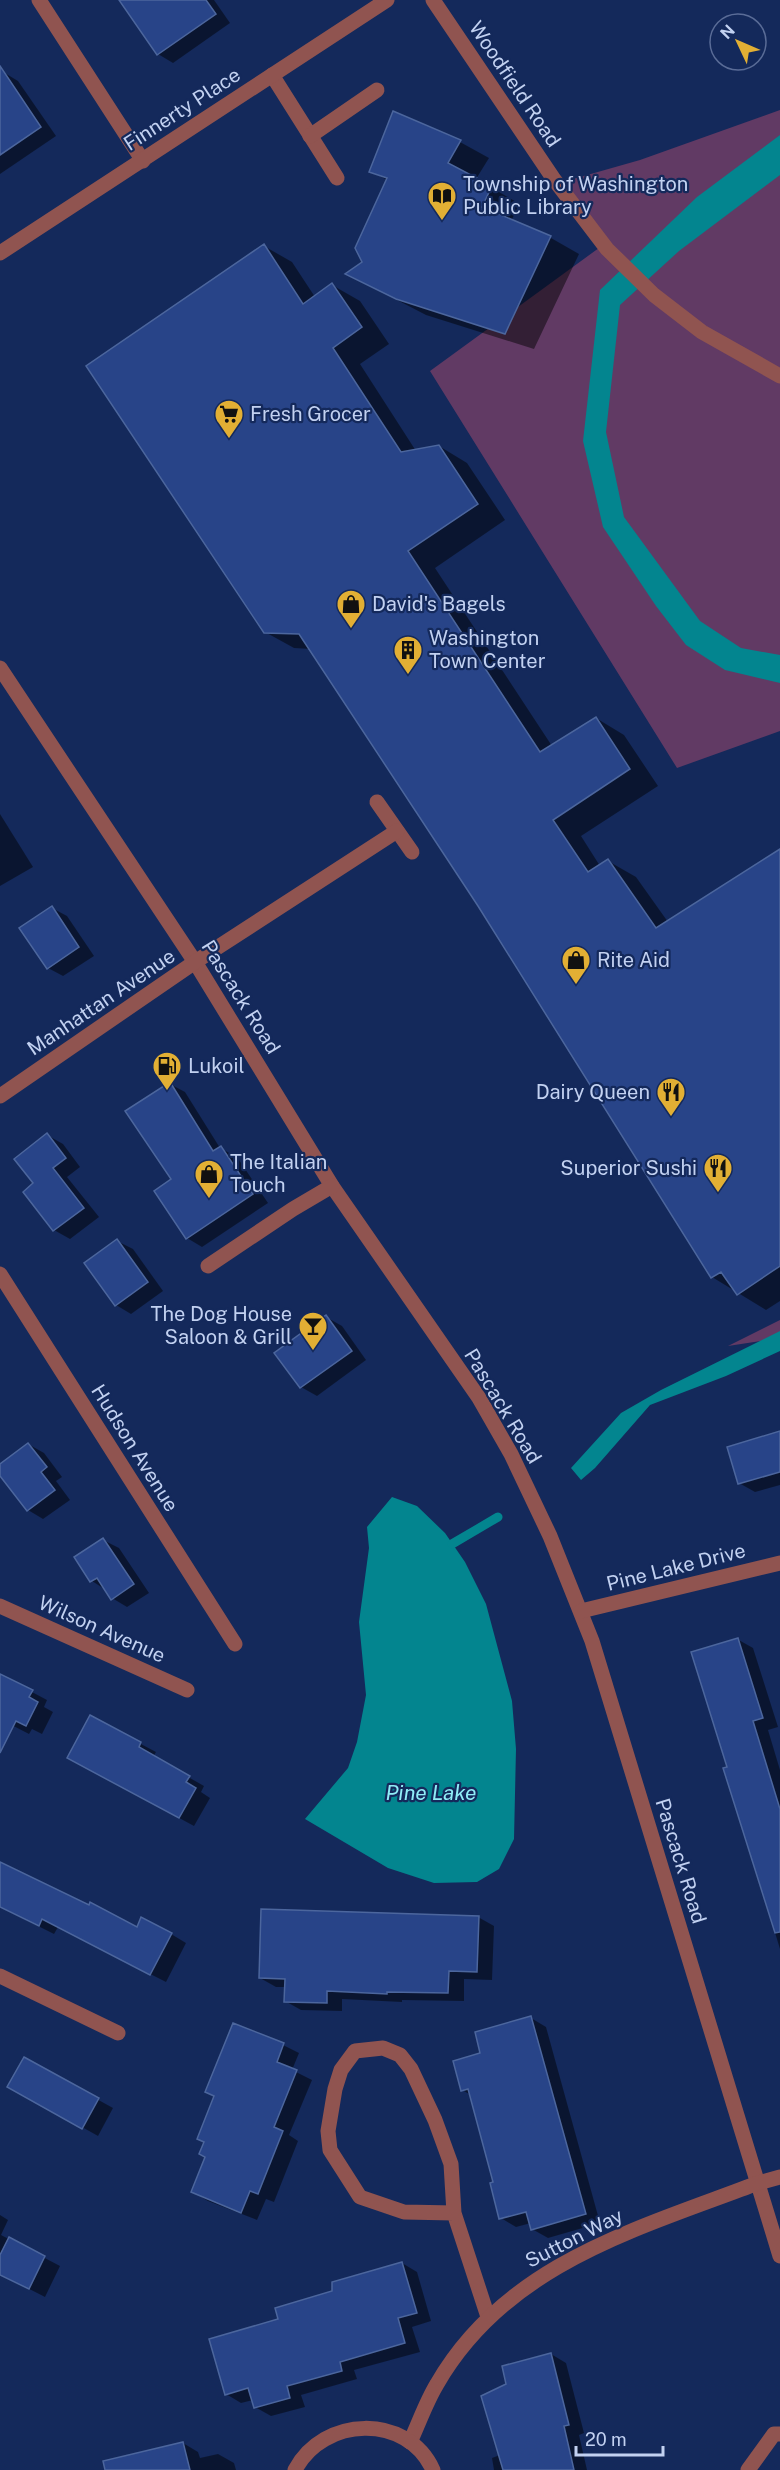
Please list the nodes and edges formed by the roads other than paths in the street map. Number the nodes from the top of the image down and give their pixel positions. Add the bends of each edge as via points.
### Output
1 (39, 0) edge
2 (387, 0) edge
3 (433, 0) edge
4 (272, 75) junction
5 (377, 90) dead end
6 (310, 136) junction
7 (143, 161) junction
8 (337, 178) dead end
9 (0, 253) edge
10 (780, 376) edge
11 (0, 668) edge
12 (377, 802) dead end
13 (397, 831) junction
14 (412, 852) dead end
15 (195, 962) junction
16 (0, 1096) edge
17 (332, 1186) junction
18 (208, 1266) dead end
19 (0, 1274) edge
20 (780, 1563) edge
21 (0, 1606) edge
22 (581, 1611) junction
23 (235, 1644) dead end
24 (187, 1690) dead end
25 (0, 1976) edge
26 (118, 2033) dead end
27 (780, 2177) edge
28 (758, 2183) junction
29 (454, 2213) junction
30 (780, 2256) edge
31 (488, 2317) junction
32 (780, 2434) edge
33 (410, 2442) junction
34 (295, 2470) edge
35 (433, 2470) edge
36 (748, 2470) edge

1 - 7 street
2 - 4 street, Finnerty Place
3 - 10 street, Woodfield Road via 565,196 618,260 654,295 702,332
4 - 6 street
4 - 7 street, Finnerty Place
5 - 6 street
6 - 8 street
7 - 9 street, Finnerty Place
11 - 15 street, Pascack Road
12 - 13 street
13 - 14 street
13 - 15 street, Manhattan Avenue
15 - 16 street, Manhattan Avenue
15 - 17 street, Pascack Road
17 - 18 street
17 - 22 street, Pascack Road via 479,1398 511,1454
19 - 23 street, Hudson Avenue
20 - 22 street, Pine Lake Drive
21 - 24 street, Wilson Avenue
22 - 28 street, Pascack Road
25 - 26 street
27 - 28 street
28 - 30 street, Pascack Road
28 - 31 street, Sutton Way via 571,2258 527,2285
29 - 29 street via 451,2164 411,2069 400,2055 383,2048 355,2051 341,2070 335,2089 328,2131 330,2150 360,2197 404,2212
29 - 31 street
31 - 33 street, Sutton Way via 436,2384
32 - 36 street via 774,2434
33 - 34 street via 389,2431 365,2427 340,2431 319,2442
33 - 35 street

